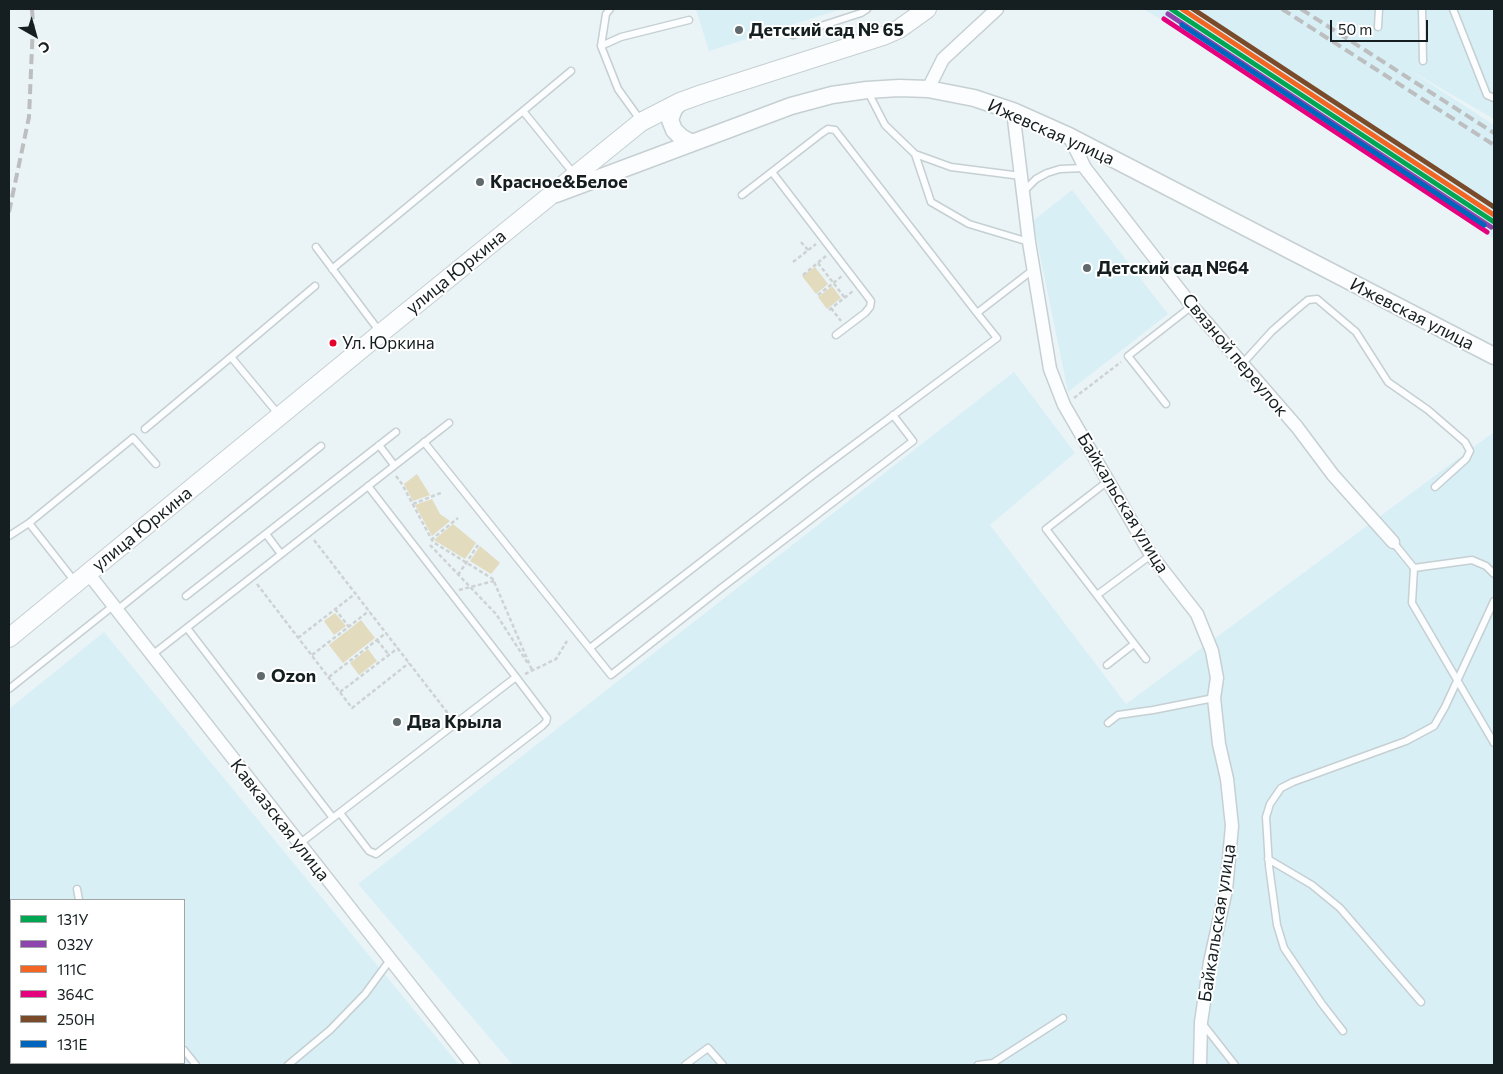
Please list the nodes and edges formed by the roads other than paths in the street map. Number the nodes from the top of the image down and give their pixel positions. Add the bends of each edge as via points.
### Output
1 (610, 9) edge
2 (867, 9) edge
3 (927, 9) edge
4 (996, 9) edge
5 (1380, 9) edge
6 (1422, 9) edge
7 (1453, 9) edge
8 (688, 20) dead end
9 (1378, 26) dead end
10 (793, 35) dead end
11 (601, 46) junction
12 (1423, 61) dead end
13 (571, 70) dead end
14 (868, 90) junction
15 (928, 90) junction
16 (1494, 98) edge
17 (680, 102) junction
18 (523, 111) junction
19 (1013, 111) junction
20 (641, 122) junction
21 (1068, 136) junction
22 (692, 143) junction
23 (915, 154) junction
24 (1085, 168) junction
25 (772, 172) junction
26 (575, 176) junction
27 (1021, 176) junction
28 (1023, 192) junction
29 (742, 195) dead end
30 (550, 196) junction
31 (1029, 242) junction
32 (316, 247) dead end
33 (332, 269) junction
34 (1034, 269) junction
35 (315, 286) dead end
36 (1192, 306) junction
37 (977, 312) junction
38 (380, 333) junction
39 (836, 335) dead end
40 (1494, 356) edge
41 (231, 357) junction
42 (1243, 364) junction
43 (1166, 404) dead end
44 (894, 415) junction
45 (280, 416) junction
46 (449, 422) dead end
47 (145, 429) dead end
48 (396, 432) dead end
49 (424, 442) junction
50 (379, 445) junction
51 (322, 446) dead end
52 (156, 464) dead end
53 (392, 467) junction
54 (1108, 481) junction
55 (368, 486) junction
56 (1436, 487) dead end
57 (29, 523) junction
58 (266, 534) junction
59 (9, 536) edge
60 (1393, 542) joint
61 (281, 554) junction
62 (1151, 556) junction
63 (1414, 568) junction
64 (1494, 574) edge
65 (82, 578) junction
66 (1098, 595) junction
67 (186, 596) dead end
68 (1494, 601) edge
69 (115, 608) junction
70 (186, 628) junction
71 (9, 638) edge
72 (1134, 644) junction
73 (590, 648) junction
74 (152, 655) junction
75 (1146, 659) dead end
76 (1107, 665) dead end
77 (516, 677) junction
78 (1458, 680) junction
79 (9, 689) edge
80 (1214, 698) junction
81 (1108, 723) dead end
82 (1494, 744) edge
83 (340, 813) junction
84 (333, 818) junction
85 (299, 844) junction
86 (1268, 859) junction
87 (77, 889) dead end
88 (79, 899) edge
89 (390, 960) junction
90 (1421, 1002) dead end
91 (1063, 1018) dead end
92 (1201, 1022) junction
93 (1343, 1031) dead end
94 (185, 1051) edge
95 (196, 1065) edge
96 (288, 1065) edge
97 (473, 1065) edge
98 (685, 1065) edge
99 (722, 1065) edge
100 (978, 1065) edge
101 (1200, 1065) edge
102 (1235, 1065) edge

1 - 11 lane via 606,14
2 - 10 lane
3 - 17 main road, улица Юркина via 898,29 865,43
4 - 15 street via 943,59
5 - 9 lane
6 - 12 lane
7 - 16 lane via 1487,95
8 - 11 lane via 621,37
11 - 20 lane via 618,89
13 - 18 lane
14 - 15 street, Ижевская улица
14 - 22 street, Ижевская улица via 791,106
14 - 23 lane via 885,125
15 - 19 street, Ижевская улица via 974,98
17 - 20 main road, улица Юркина
17 - 22 street via 670,120 680,137
18 - 26 lane
18 - 33 lane
19 - 21 street, Ижевская улица
19 - 27 street, Байкальская улица
20 - 26 main road, улица Юркина
21 - 24 street, Связной переулок
21 - 40 street, Ижевская улица
22 - 30 street, Ижевская улица
23 - 27 lane via 951,167
23 - 31 lane via 931,202 969,224
24 - 28 lane via 1047,173
24 - 36 street, Связной переулок
25 - 29 lane
25 - 37 lane via 822,133 835,130
25 - 39 lane via 871,301 870,307
26 - 30 main road, улица Юркина
27 - 28 street, Байкальская улица
28 - 31 street, Байкальская улица
30 - 38 main road, улица Юркина
31 - 34 street, Байкальская улица
32 - 33 lane
33 - 38 lane
34 - 37 lane
34 - 54 street, Байкальская улица via 1050,369 1064,405
35 - 41 lane
36 - 42 street, Связной переулок
36 - 43 lane via 1128,356
37 - 44 lane via 997,338
38 - 45 main road, улица Юркина
41 - 45 lane
41 - 47 lane
42 - 56 lane via 1272,331 1308,300 1317,299 1356,332 1388,382 1465,442 1470,452 1466,459
42 - 60 street, Связной переулок
44 - 73 lane
44 - 73 lane via 913,441 611,675
45 - 65 main road, улица Юркина
46 - 49 lane
48 - 50 lane
49 - 53 lane
49 - 73 lane
50 - 53 lane
50 - 58 lane
51 - 69 lane
52 - 57 lane via 133,438
53 - 55 lane
54 - 62 street, Байкальская улица
54 - 66 lane via 1046,529
55 - 61 lane
55 - 77 lane
57 - 59 lane
57 - 65 lane
58 - 61 lane
58 - 67 lane
60 - 63 lane
61 - 70 lane
62 - 66 lane
62 - 80 street, Байкальская улица via 1197,614 1212,651 1217,678
63 - 64 lane via 1472,560
63 - 78 lane via 1412,603
65 - 69 street, Кавказская улица
65 - 71 main road, улица Юркина
66 - 72 lane
68 - 78 lane
69 - 74 street, Кавказская улица
69 - 79 lane
70 - 74 lane
70 - 84 lane
72 - 75 lane
72 - 76 lane
74 - 85 street, Кавказская улица
77 - 83 lane
77 - 83 lane via 545,714 546,722 387,846 376,854 372,853
78 - 82 lane
78 - 86 lane via 1434,726 1406,741 1281,788 1266,817
80 - 81 lane via 1118,715
80 - 92 street, Байкальская улица via 1232,826 1226,890
83 - 84 lane
84 - 85 lane
85 - 89 street, Кавказская улица
86 - 90 lane via 1312,885 1340,908
86 - 93 lane via 1277,925 1284,948
87 - 88 lane
89 - 96 lane via 365,994 330,1030
89 - 97 street, Кавказская улица
91 - 100 lane via 993,1063
92 - 101 street, Байкальская улица
92 - 102 lane
94 - 95 lane
98 - 99 lane via 708,1048

